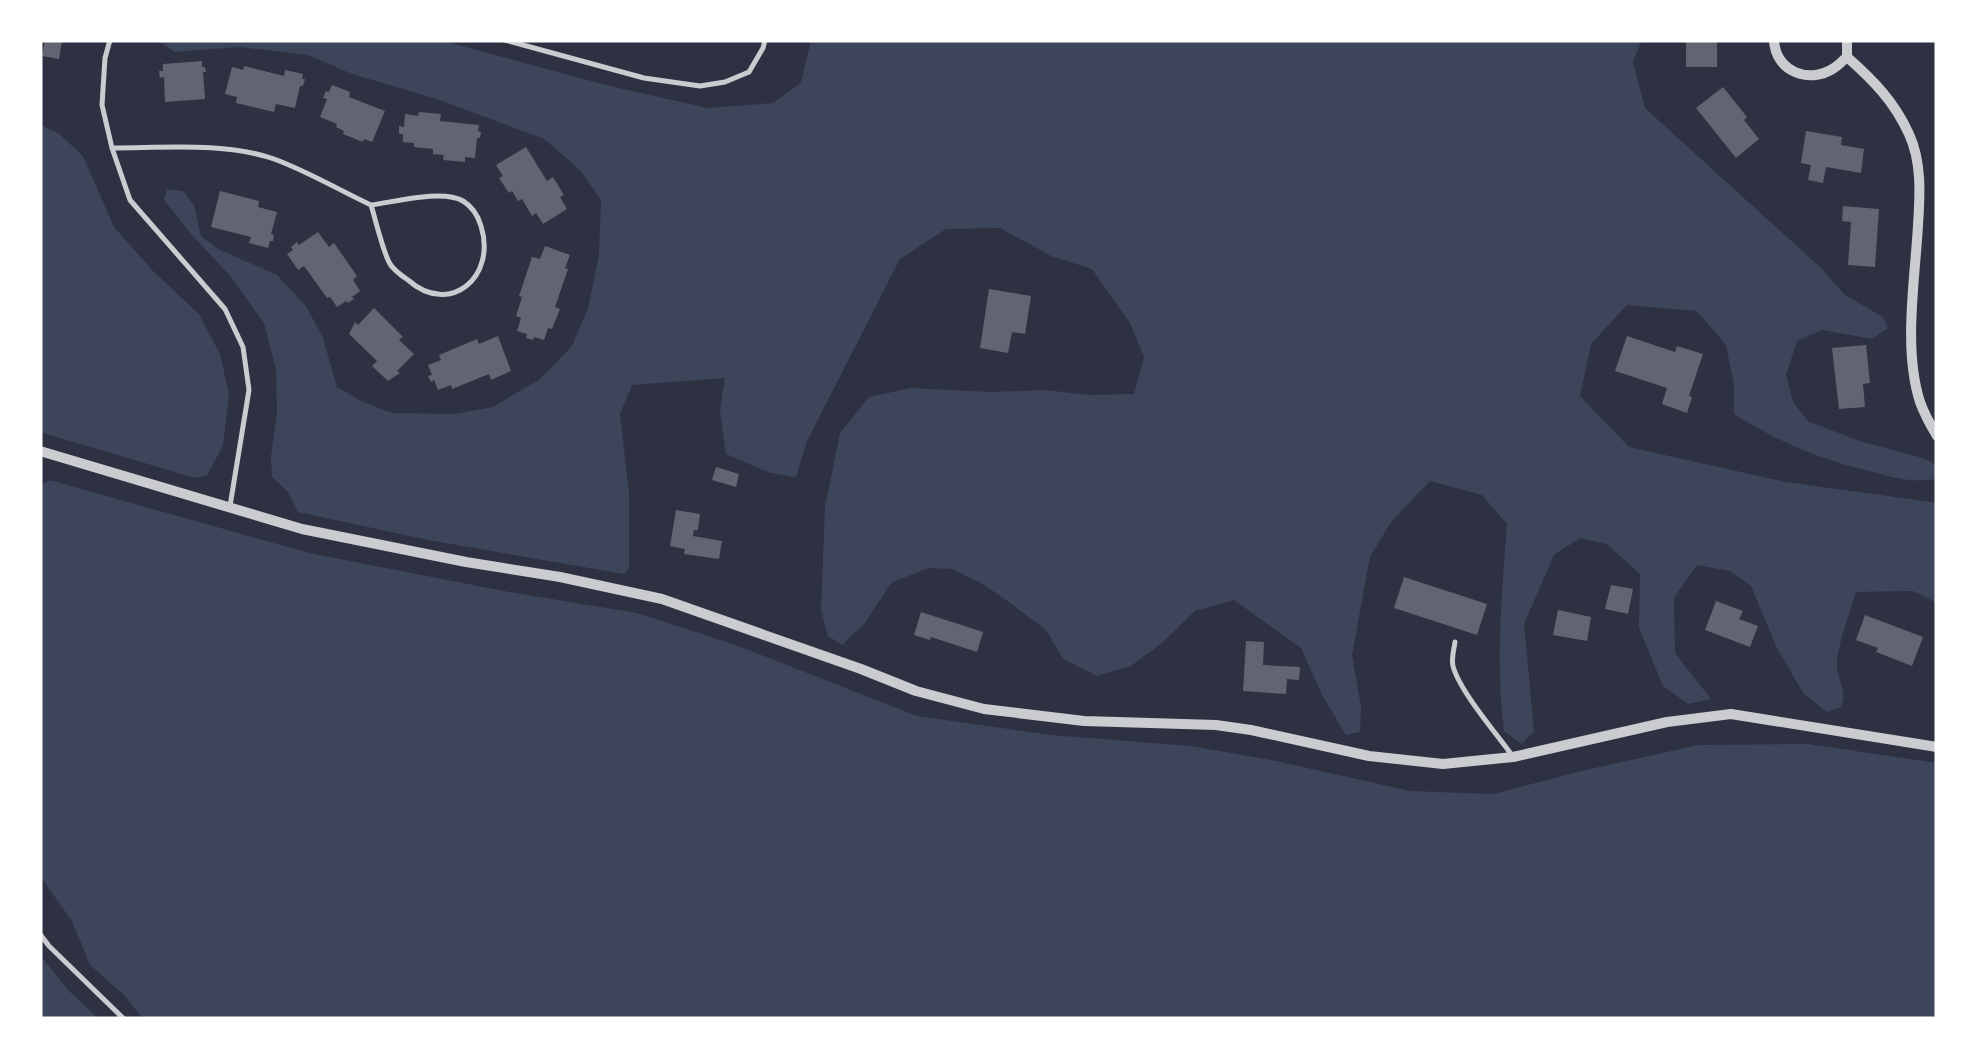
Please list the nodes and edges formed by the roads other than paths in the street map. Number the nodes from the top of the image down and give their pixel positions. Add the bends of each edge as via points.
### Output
1 (110, 40) edge
2 (505, 40) edge
3 (764, 40) edge
4 (1774, 40) edge
5 (1847, 40) edge
6 (1847, 57) junction
7 (112, 148) junction
8 (371, 205) junction
9 (1937, 436) edge
10 (40, 451) edge
11 (230, 507) junction
12 (1455, 642) dead end
13 (1937, 747) edge
14 (1513, 757) junction
15 (40, 934) edge
16 (124, 1019) edge

1 - 7 lane via 102,106
2 - 3 lane via 644,78 700,86 749,72
4 - 6 street via 1779,60 1801,75 1834,69
5 - 6 street
6 - 9 street via 1894,108 1918,165 1914,367 1920,402
7 - 8 lane via 241,151 272,158
7 - 11 lane via 130,200 225,309 243,347 248,390
8 - 8 lane via 391,266 422,293 448,294 482,268 486,242 478,215 464,202 444,196
10 - 11 street
11 - 14 street via 302,528 662,599 984,709 1216,725 1443,764
12 - 14 lane via 1454,669
13 - 14 street via 1731,714
15 - 16 lane

